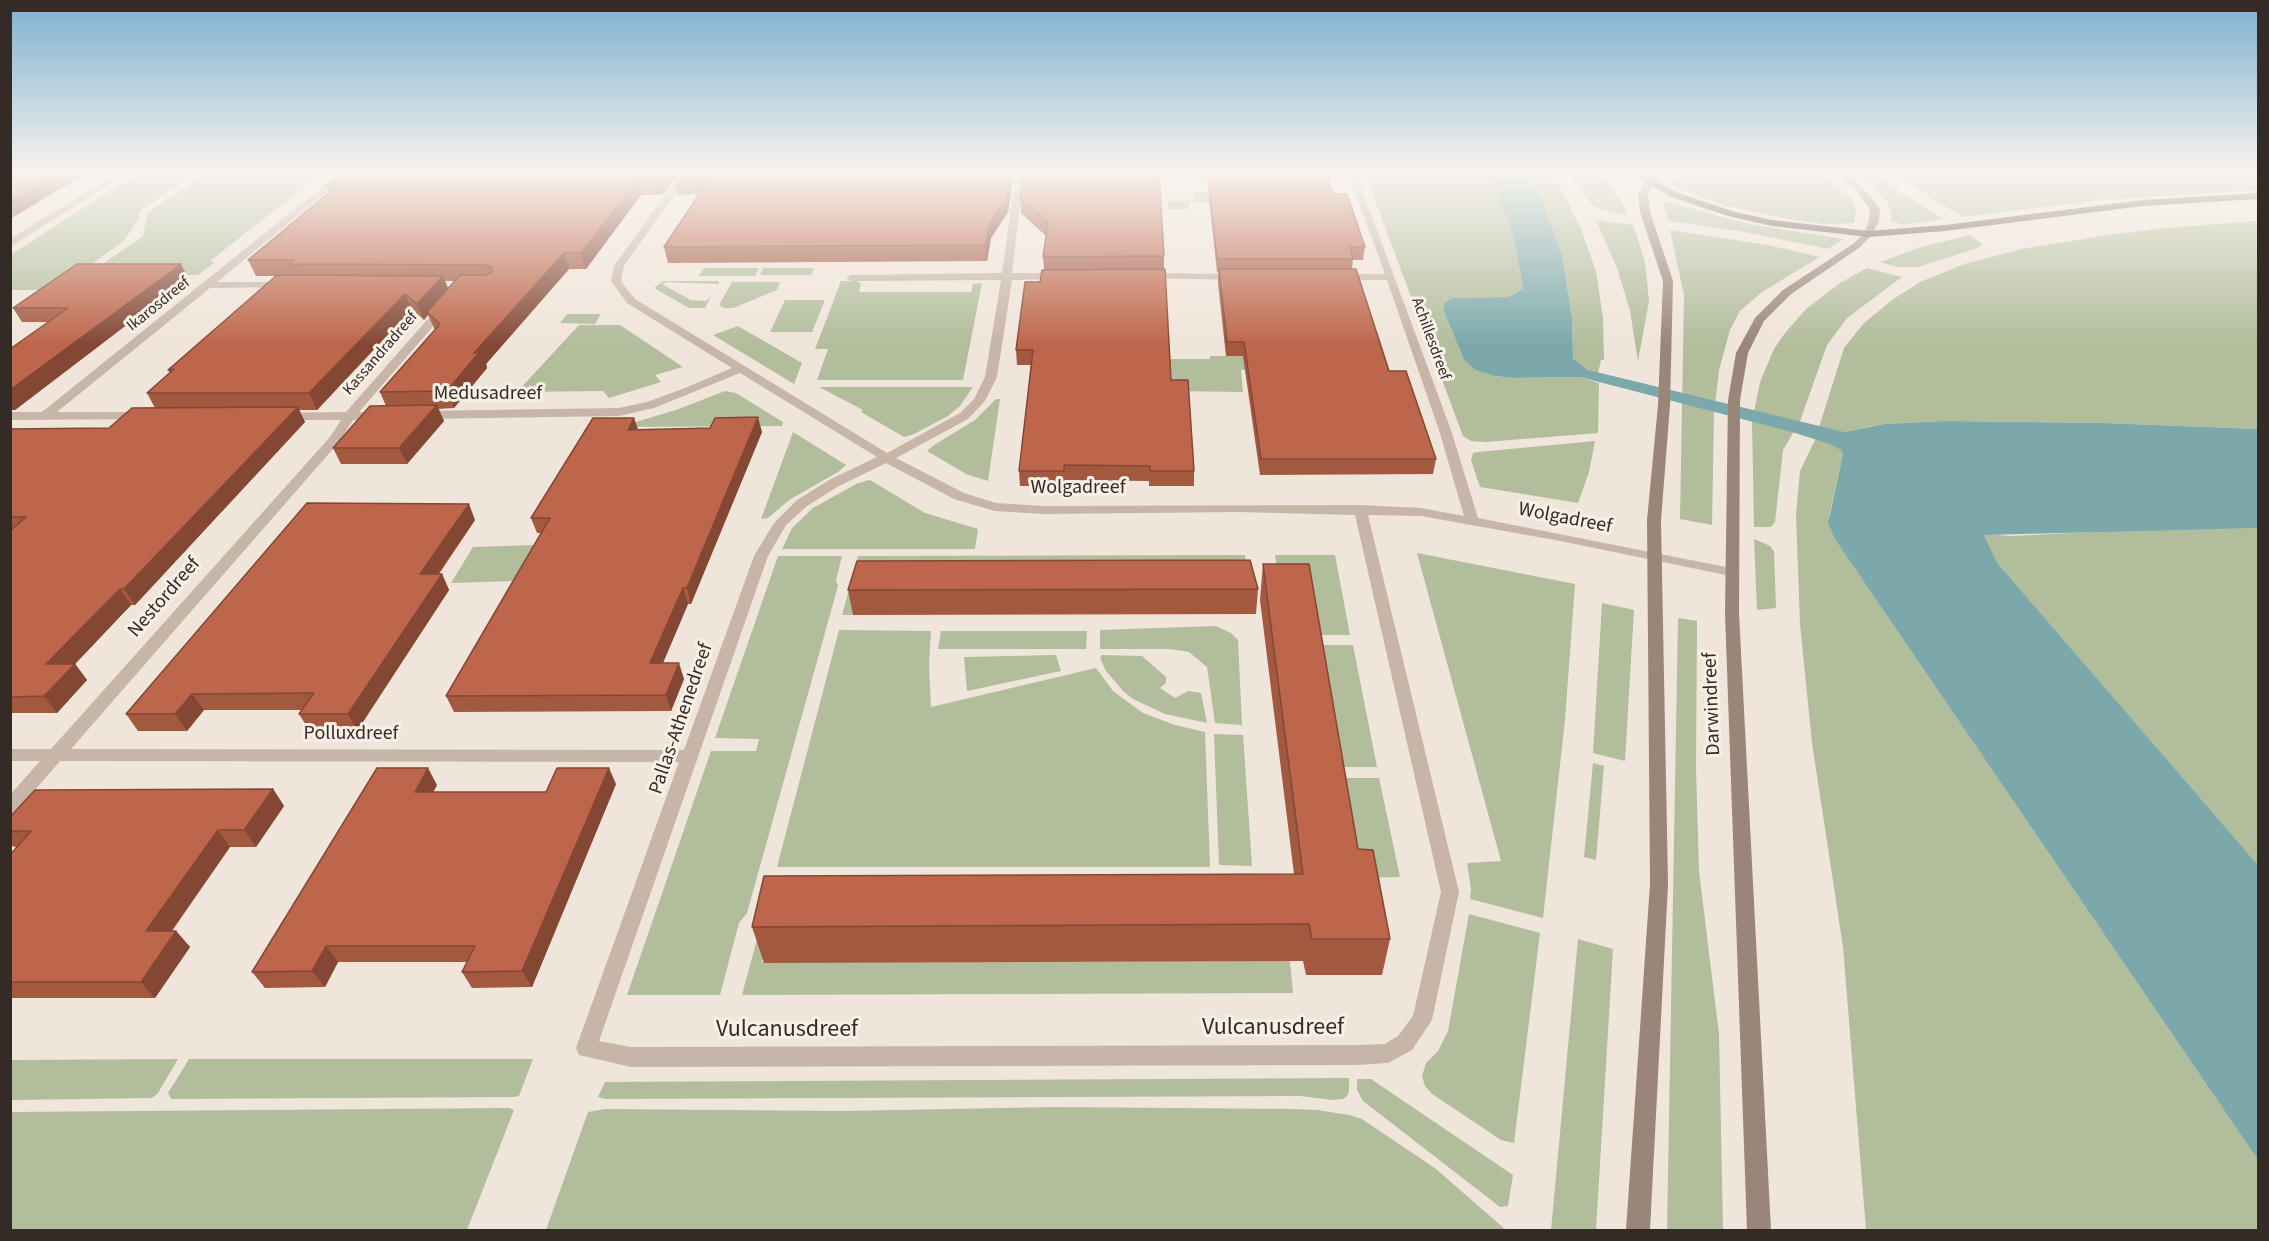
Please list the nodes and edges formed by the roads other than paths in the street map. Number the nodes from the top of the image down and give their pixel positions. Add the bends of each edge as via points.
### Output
1 (35, 229) edge
2 (277, 229) edge
3 (646, 229) edge
4 (1013, 229) edge
5 (1373, 229) edge
6 (1651, 229) edge
7 (1814, 229) edge
8 (1870, 229) edge
9 (1933, 229) edge
10 (10, 232) edge
11 (30, 232) junction
12 (1868, 234) junction
13 (10, 244) edge
14 (1007, 276) junction
15 (1077, 276) edge
16 (1136, 276) edge
17 (1251, 277) edge
18 (1391, 277) junction
19 (850, 278) dead end
20 (1330, 278) edge
21 (208, 285) junction
22 (299, 285) edge
23 (454, 295) edge
24 (741, 368) junction
25 (10, 416) edge
26 (151, 416) edge
27 (267, 416) edge
28 (349, 416) junction
29 (44, 417) junction
30 (885, 457) junction
31 (1360, 509) junction
32 (1472, 521) junction
33 (1654, 556) junction
34 (1731, 572) junction
35 (56, 754) junction
36 (10, 755) edge
37 (691, 756) junction
38 (10, 807) edge
39 (586, 1048) joint
40 (1638, 1230) edge
41 (1759, 1230) edge

1 - 11 street
2 - 21 street, Ikarosdreef
3 - 24 street, Wolgadreef via 619,266 616,280 631,301
4 - 14 street, Pallas-Athenedreef
5 - 18 street, Achillesdreef
6 - 33 main road via 1668,281
7 - 12 highway
8 - 12 main road
9 - 12 highway
10 - 11 street
11 - 13 street
12 - 34 main road, Darwindreef via 1788,292 1759,320 1742,353 1734,400
14 - 15 street
14 - 19 street
14 - 30 street, Pallas-Athenedreef via 991,376 979,401 956,421
16 - 17 street
18 - 20 street
18 - 32 street, Achillesdreef via 1445,430
21 - 22 street
21 - 29 street, Ikarosdreef
23 - 28 street, Kassandradreef
24 - 28 street, Medusadreef via 689,391 619,412
24 - 30 street, Wolgadreef
25 - 29 street
26 - 29 street
27 - 28 street, Medusadreef
28 - 35 street, Nestordreef via 335,440
30 - 31 street, Wolgadreef via 959,496 995,507
30 - 37 street, Pallas-Athenedreef via 802,503 781,523 761,556
31 - 32 street, Wolgadreef via 1421,512
31 - 39 street, Vulcanusdreef via 1450,892 1422,1020 1405,1043 1388,1053 1346,1055 631,1058
32 - 33 street, Wolgadreef
33 - 34 street, Wolgadreef
33 - 40 main road via 1659,884
34 - 41 main road, Darwindreef
35 - 36 street, Polluxdreef
35 - 37 street, Polluxdreef
35 - 38 street, Nestordreef
37 - 39 street, Pallas-Athenedreef

